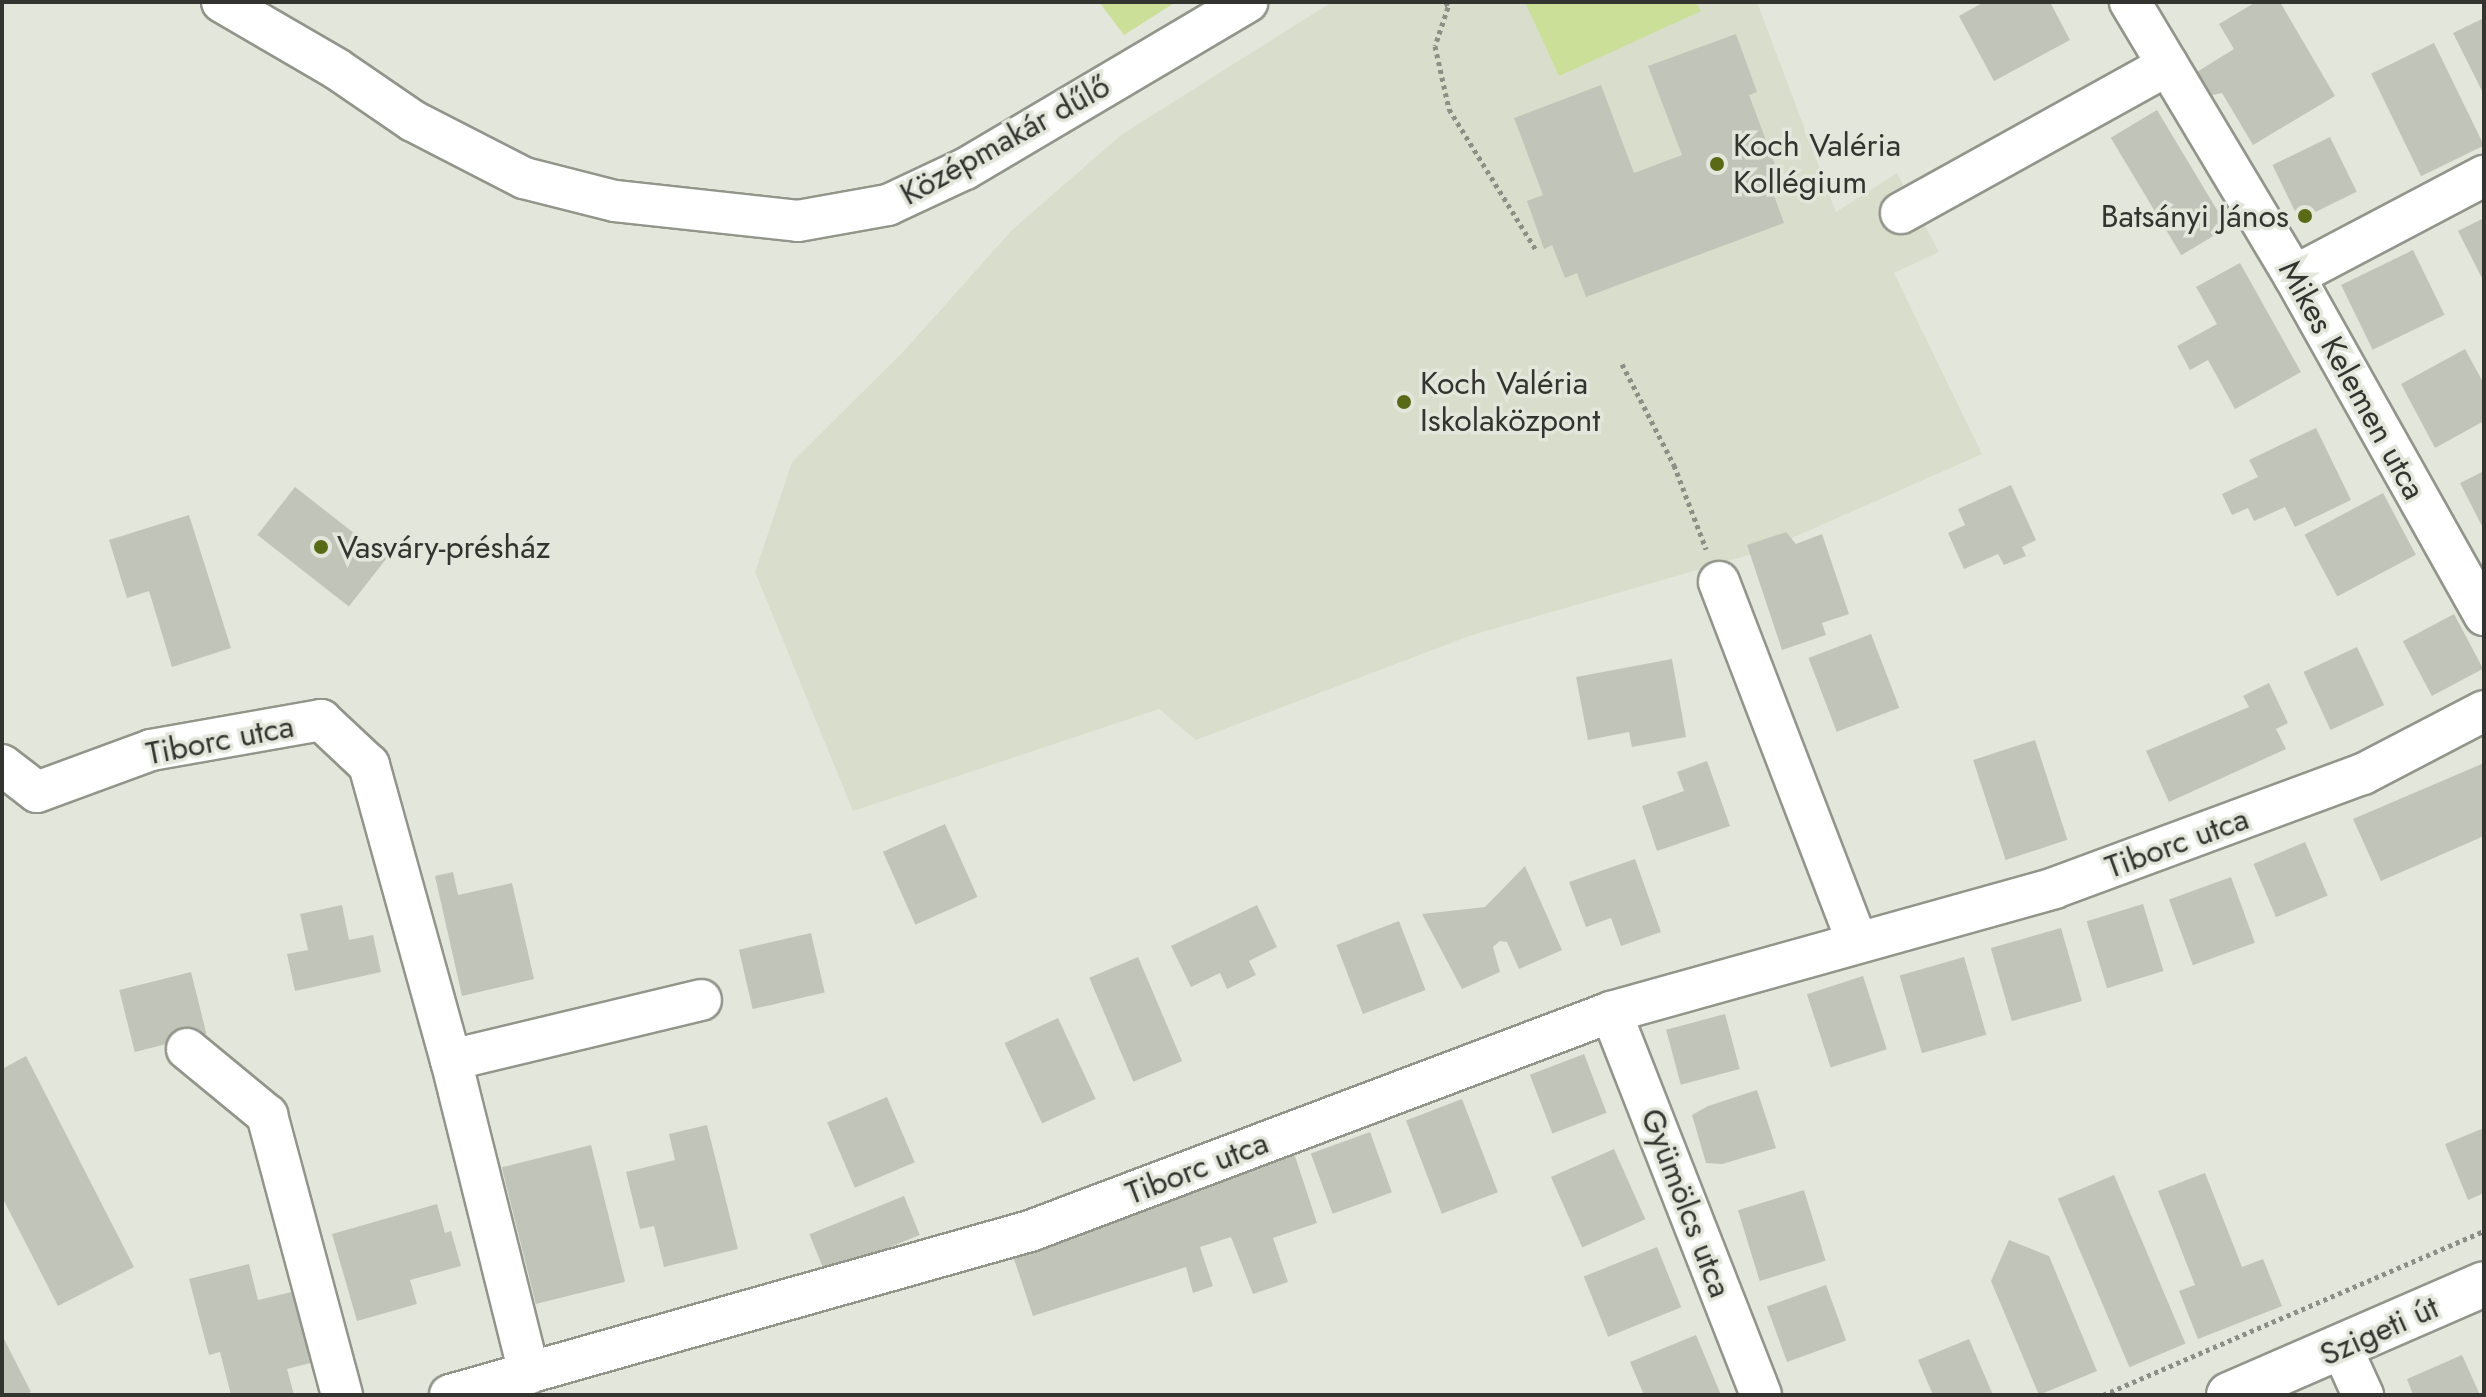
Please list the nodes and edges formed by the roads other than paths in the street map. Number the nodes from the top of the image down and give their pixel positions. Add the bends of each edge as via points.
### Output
1 (222, 2) edge
2 (1247, 2) edge
3 (2130, 2) edge
4 (2168, 65) junction
5 (2484, 176) edge
6 (1901, 213) dead end
7 (2294, 276) junction
8 (1719, 582) road end
9 (2484, 615) edge
10 (2484, 711) edge
11 (2, 765) edge
12 (1857, 941) junction
13 (701, 1000) dead end
14 (1611, 1012) junction
15 (187, 1049) dead end
16 (451, 1060) junction
17 (2484, 1284) edge
18 (2342, 1349) junction
19 (529, 1373) junction
20 (342, 1395) edge
21 (450, 1395) edge
22 (1761, 1395) edge
23 (2229, 1395) edge
24 (2363, 1395) edge

1 - 2 street, Középmakár dűlő via 413,121 524,178 615,201 798,221 888,205 965,169
3 - 4 street, Mikes Kelemen utca
4 - 6 street
4 - 7 street, Mikes Kelemen utca
5 - 7 street
7 - 9 street, Mikes Kelemen utca
8 - 12 street
10 - 12 street, Tiborc utca via 2363,774 2054,888
11 - 16 street, Tiborc utca via 37,792 151,750 321,720 369,765
12 - 14 street, Tiborc utca
13 - 16 street
14 - 19 street, Tiborc utca via 1030,1231
14 - 22 street, Gyümölcs utca
15 - 20 street via 267,1115
16 - 19 street, Tiborc utca
17 - 18 street, Szigeti út
18 - 23 street, Szigeti út
18 - 24 street
19 - 21 street, Tiborc utca

